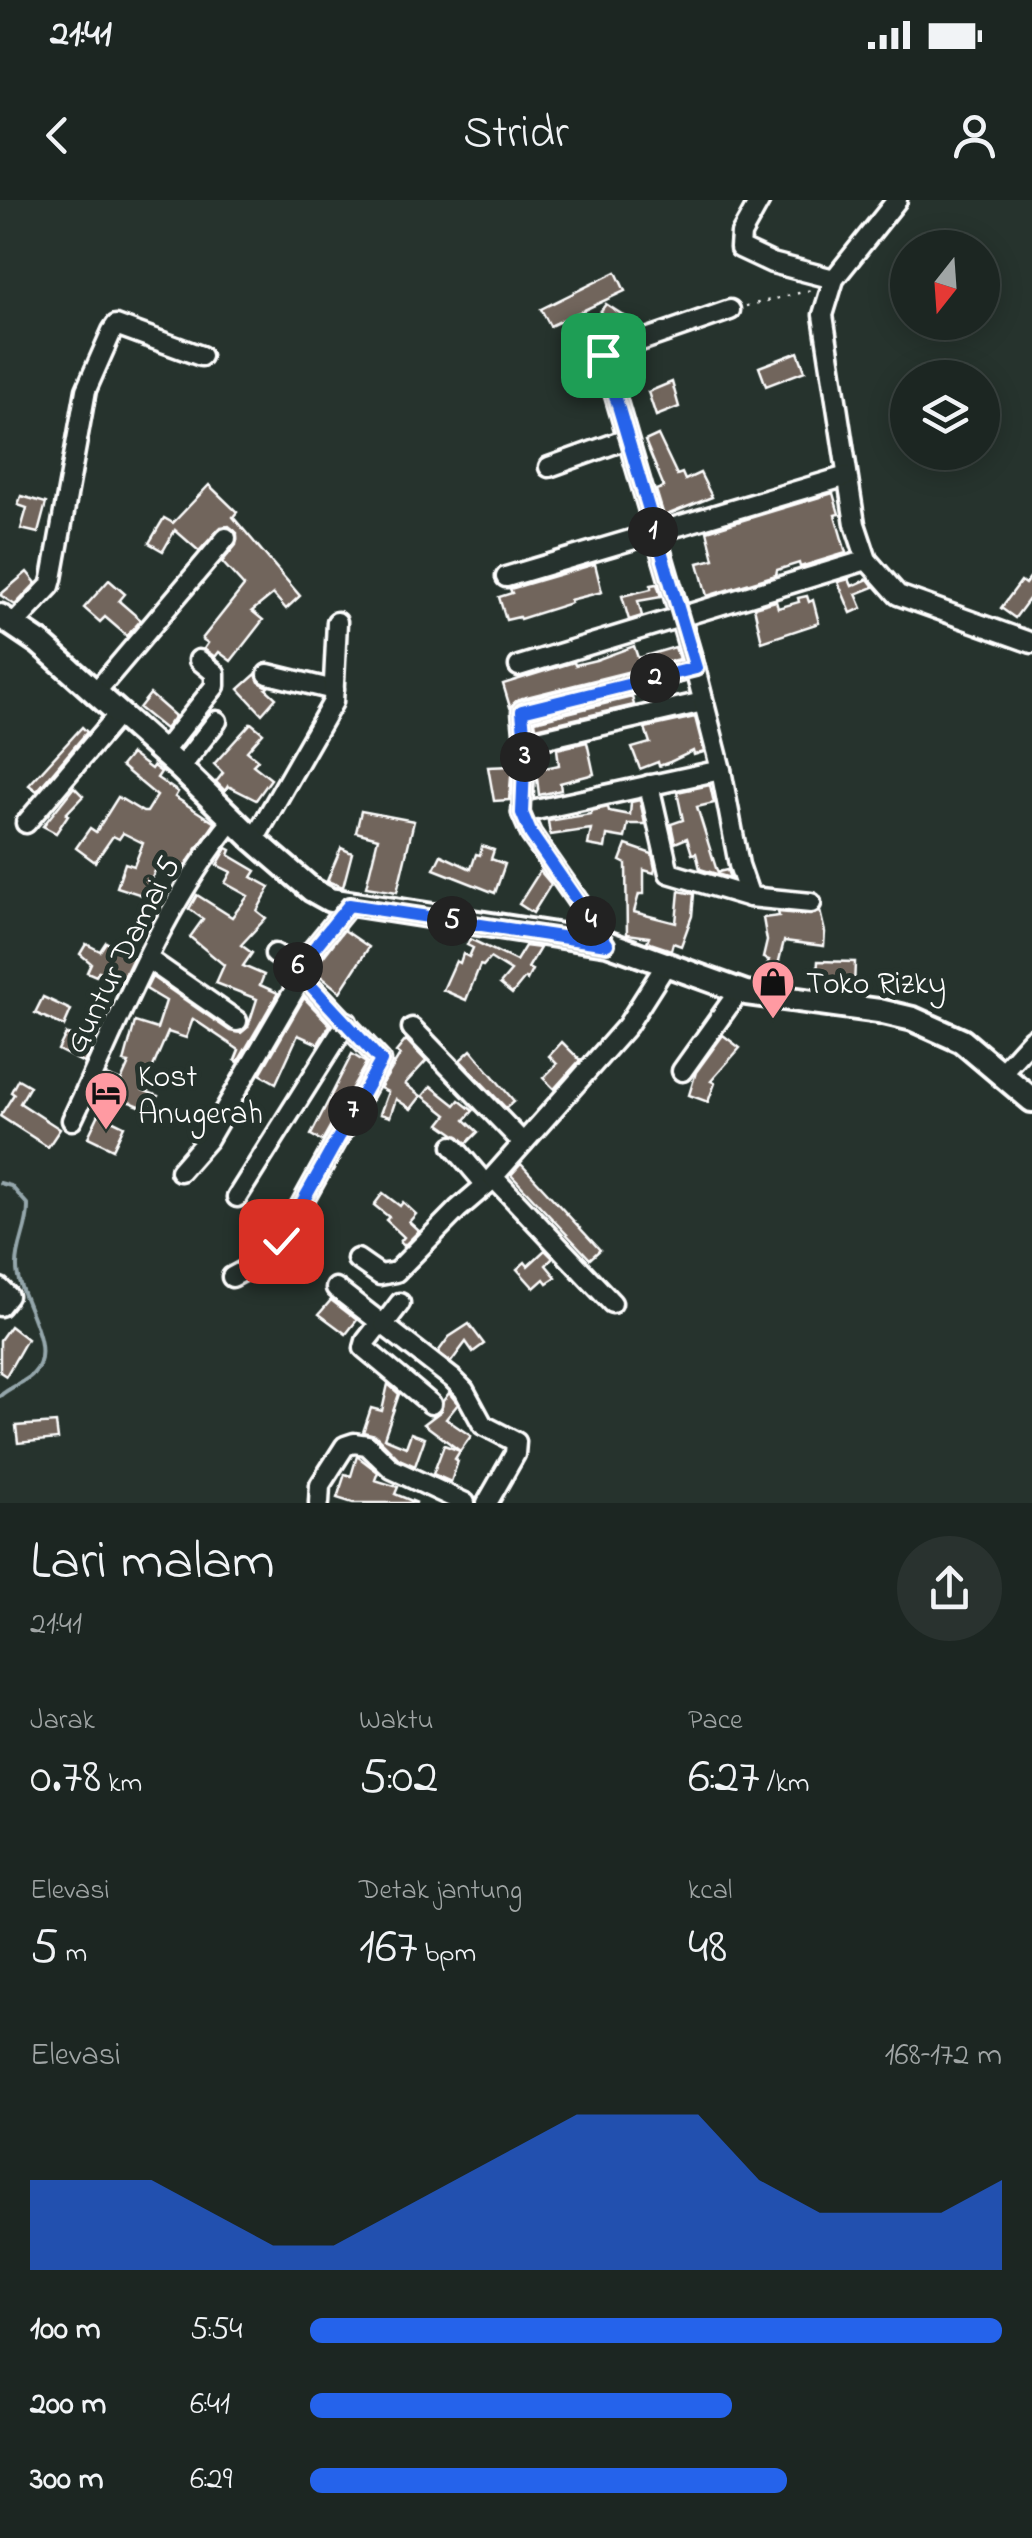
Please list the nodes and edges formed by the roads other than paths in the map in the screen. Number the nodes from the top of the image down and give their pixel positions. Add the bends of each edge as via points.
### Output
1 (760, 200) edge
2 (897, 200) edge
3 (833, 282) junction
4 (730, 310) road end
5 (201, 356) dead end
6 (627, 438) junction
7 (549, 467) dead end
8 (846, 476) junction
9 (654, 533) junction
10 (226, 538) dead end
11 (867, 560) junction
12 (506, 577) dead end
13 (681, 618) junction
14 (7, 621) edge
15 (337, 622) dead end
16 (1032, 643) edge
17 (198, 660) dead end
18 (519, 666) dead end
19 (696, 668) junction
20 (268, 674) dead end
21 (334, 690) junction
22 (94, 694) junction
23 (702, 702) junction
24 (118, 716) junction
25 (217, 721) dead end
26 (525, 743) junction
27 (171, 761) junction
28 (721, 770) junction
29 (649, 786) junction
30 (522, 813) junction
31 (233, 820) junction
32 (26, 824) dead end
33 (254, 840) junction
34 (750, 897) junction
35 (811, 903) dead end
36 (349, 905) junction
37 (607, 944) junction
38 (275, 954) dead end
39 (148, 958) junction
40 (668, 964) junction
41 (300, 972) junction
42 (739, 990) junction
43 (237, 1021) dead end
44 (347, 1022) junction
45 (412, 1028) dead end
46 (1032, 1039) edge
47 (682, 1071) dead end
48 (1002, 1072) junction
49 (1032, 1100) edge
50 (72, 1120) dead end
51 (523, 1143) junction
52 (453, 1146) dead end
53 (180, 1171) dead end
54 (490, 1182) junction
55 (237, 1197) dead end
56 (357, 1259) dead end
57 (232, 1278) dead end
58 (0, 1288) edge
59 (336, 1288) dead end
60 (400, 1303) dead end
61 (612, 1303) dead end
62 (0, 1306) edge
63 (382, 1323) junction
64 (431, 1404) dead end
65 (319, 1503) edge
66 (465, 1503) edge
67 (487, 1503) edge

1 - 3 street via 740,248
2 - 3 street
3 - 8 street via 823,315
4 - 6 street via 604,354
5 - 14 street via 116,325 112,330 86,390 50,586
6 - 7 street
6 - 9 street
8 - 9 street
8 - 11 street
9 - 12 street
9 - 13 street
10 - 22 street
11 - 13 street
11 - 16 street via 898,595
13 - 18 street
13 - 19 street
14 - 22 main road
15 - 21 street
17 - 27 street via 215,673 216,686
19 - 23 street
19 - 26 street via 522,710
20 - 21 street
21 - 33 street via 327,716
22 - 24 main road
23 - 26 street
23 - 28 street
24 - 27 main road
24 - 32 street
25 - 27 street
26 - 30 street
27 - 31 main road
28 - 29 street
28 - 34 street
29 - 30 street
29 - 34 street via 669,873
30 - 37 street
31 - 33 main road
31 - 39 street, Guntur Damai 5 via 200,860
33 - 36 main road via 312,890
34 - 35 street
36 - 37 main road
36 - 41 street
37 - 40 main road
38 - 41 street
39 - 43 street
39 - 50 street, Guntur Damai 5
40 - 42 main road
40 - 51 street via 627,1026
41 - 44 street
41 - 53 street via 208,1139
42 - 47 street
42 - 48 main road via 913,1020 962,1040
44 - 55 street
44 - 57 street via 381,1062 281,1241
45 - 51 street
46 - 48 street
48 - 49 main road
51 - 54 street
52 - 54 street
54 - 56 street via 390,1276
54 - 61 street
58 - 62 street via 8,1296
59 - 63 street
60 - 63 street
63 - 64 street via 364,1348
63 - 67 street via 464,1390 483,1425 516,1442
65 - 66 street via 320,1485 348,1444 367,1445 392,1469

